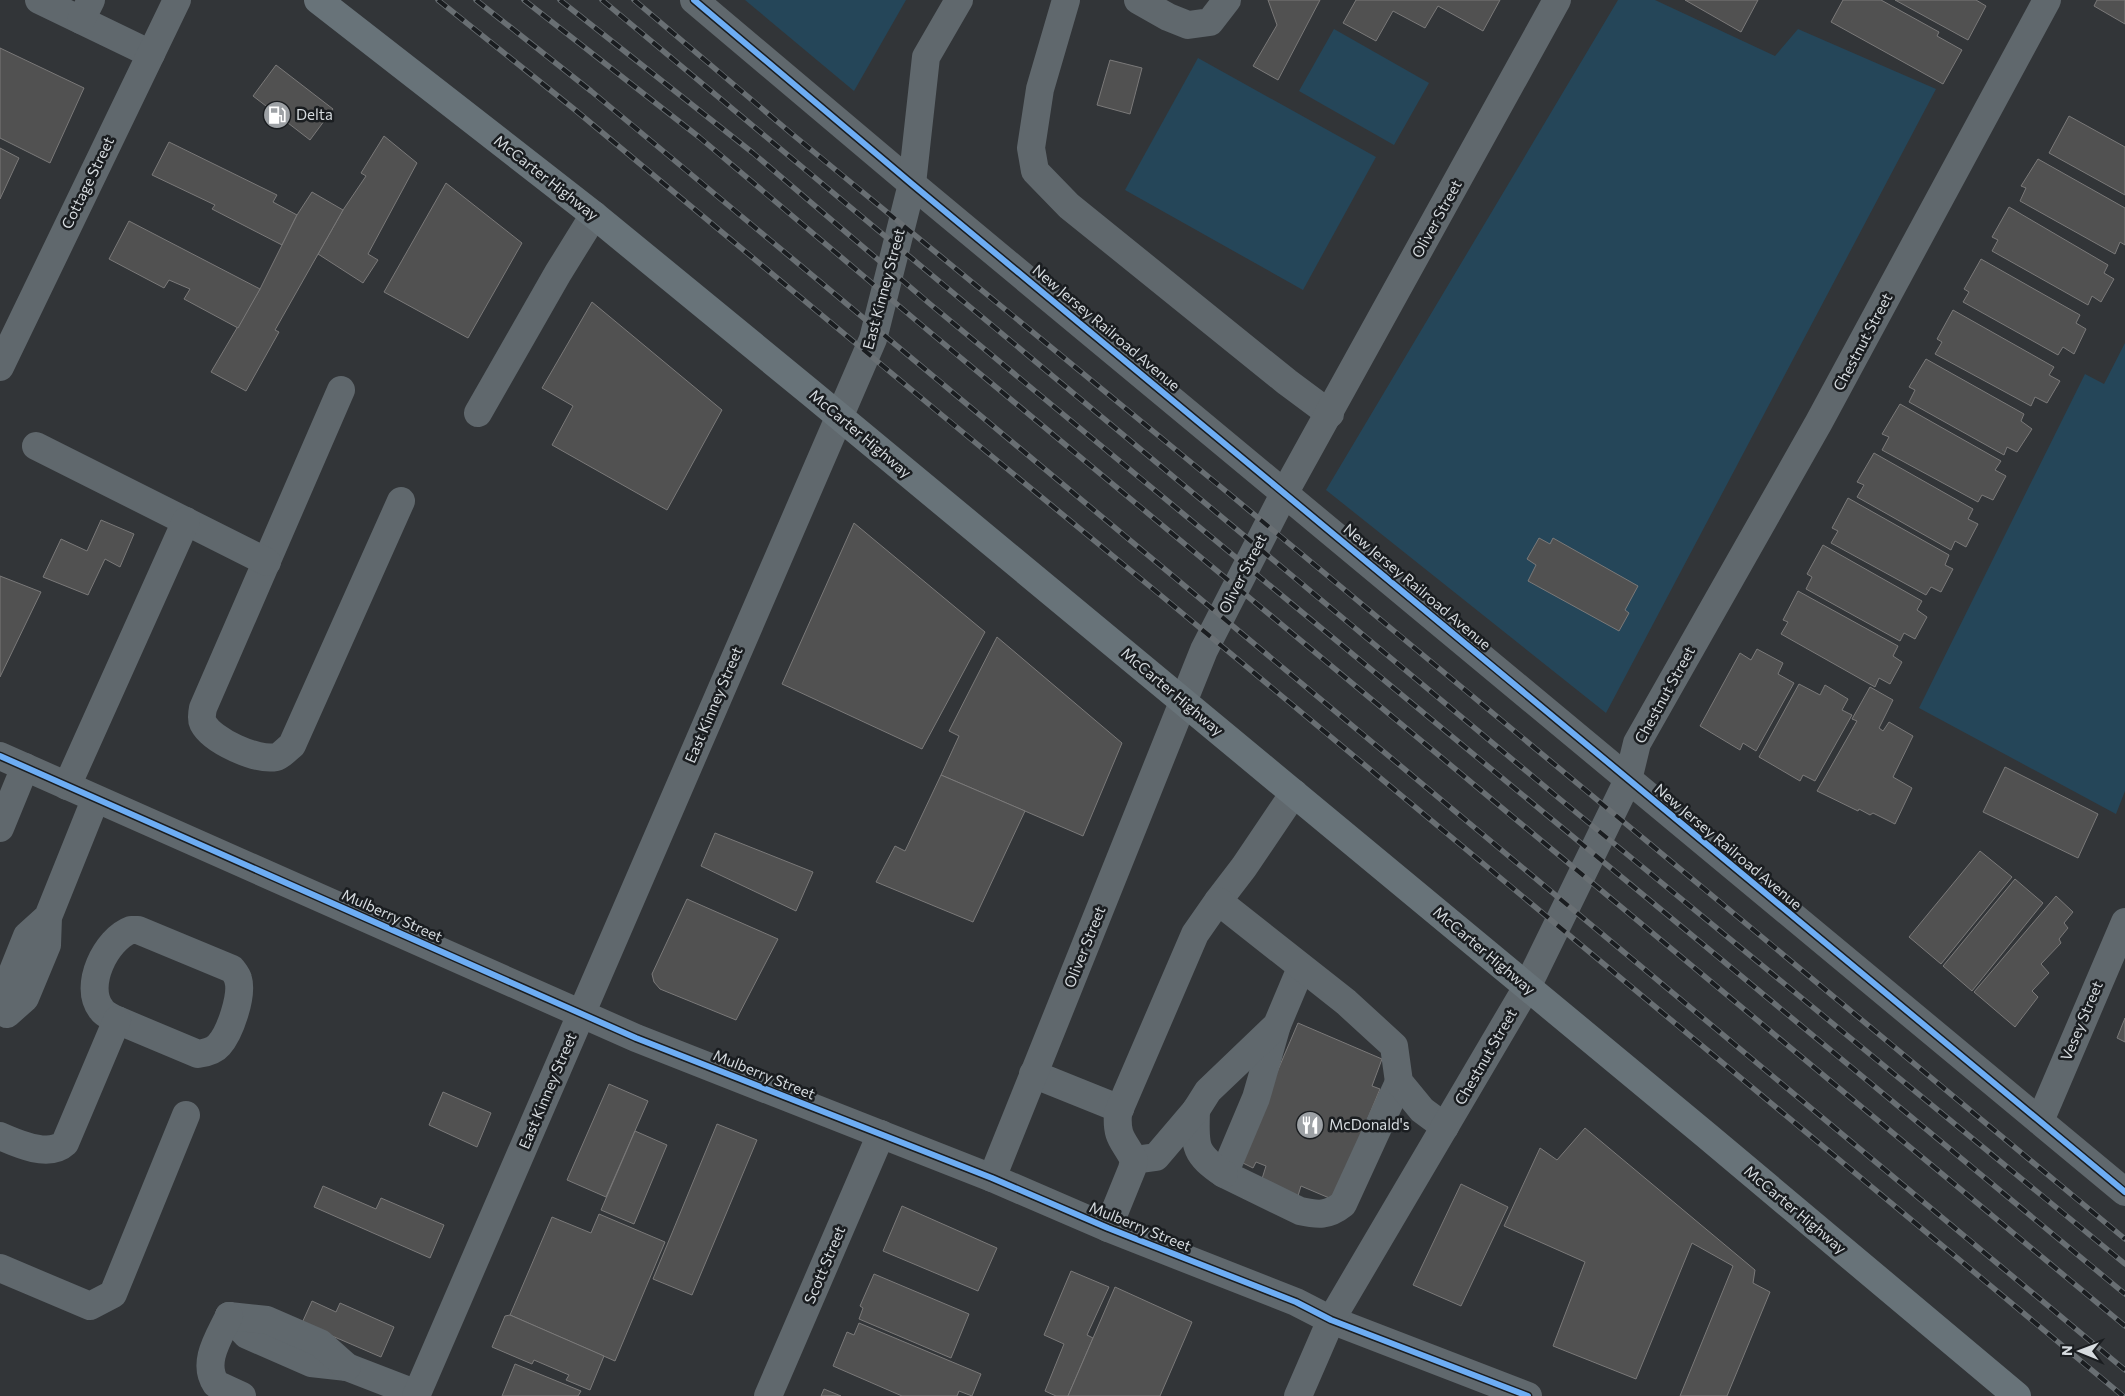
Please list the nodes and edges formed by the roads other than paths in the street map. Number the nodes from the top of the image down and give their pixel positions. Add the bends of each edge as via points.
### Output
1 (177, 0) edge
2 (318, 0) edge
3 (694, 0) edge
4 (958, 0) edge
5 (1066, 0) edge
6 (1138, 0) edge
7 (1227, 0) edge
8 (1557, 0) edge
9 (2047, 0) edge
10 (49, 2) edge
11 (86, 10) edge
12 (151, 54) junction
13 (912, 184) junction
14 (594, 215) junction
15 (0, 367) edge
16 (341, 390) dead end
17 (478, 413) dead end
18 (1330, 414) junction
19 (840, 417) junction
20 (36, 446) dead end
21 (1285, 492) junction
22 (401, 501) dead end
23 (186, 521) junction
24 (267, 562) junction
25 (1183, 703) junction
26 (0, 756) edge
27 (25, 767) junction
28 (1628, 780) junction
29 (67, 786) junction
30 (1294, 793) junction
31 (95, 800) junction
32 (0, 828) edge
33 (1218, 901) junction
34 (2125, 922) edge
35 (1301, 968) junction
36 (1527, 987) junction
37 (582, 1012) junction
38 (117, 1020) junction
39 (4, 1024) edge
40 (1276, 1025) junction
41 (1033, 1074) junction
42 (1399, 1082) junction
43 (1120, 1109) junction
44 (1196, 1110) junction
45 (186, 1115) dead end
46 (2040, 1121) junction
47 (1445, 1127) junction
48 (881, 1134) junction
49 (0, 1136) edge
50 (1134, 1160) junction
51 (1224, 1174) junction
52 (992, 1178) junction
53 (2125, 1192) edge
54 (1108, 1228) junction
55 (0, 1268) edge
56 (1331, 1320) junction
57 (417, 1395) edge
58 (242, 1396) edge
59 (768, 1396) edge
60 (1298, 1396) edge
61 (1528, 1396) edge
62 (2017, 1396) edge

1 - 12 street, Cottage Street
2 - 14 main road, McCarter Highway
3 - 13 street, New Jersey Railroad Avenue
4 - 13 street, East Kinney Street via 926,57
5 - 18 street via 1040,89 1031,148 1035,171 1069,206
6 - 7 street via 1188,25 1210,22
8 - 18 street, Oliver Street
9 - 28 street, Chestnut Street via 1819,422 1637,743
10 - 11 street
11 - 12 street
12 - 15 street, Cottage Street
13 - 19 street, East Kinney Street via 873,339
13 - 21 street, New Jersey Railroad Avenue
14 - 17 street
14 - 19 main road, McCarter Highway
16 - 24 street
18 - 21 street, Oliver Street
19 - 25 main road, McCarter Highway
19 - 37 street, East Kinney Street
20 - 23 street
21 - 25 street, Oliver Street via 1204,650
21 - 28 street, New Jersey Railroad Avenue
22 - 24 street via 292,745 278,757 262,758 233,747 209,732 202,721 202,708
23 - 24 street
23 - 29 street
25 - 30 main road, McCarter Highway
25 - 41 street, Oliver Street
26 - 27 street, Mulberry Street
27 - 29 street, Mulberry Street
27 - 32 street
28 - 36 street, Chestnut Street
28 - 46 street, New Jersey Railroad Avenue
29 - 31 street, Mulberry Street
30 - 33 street
30 - 36 main road, McCarter Highway
31 - 37 street, Mulberry Street
31 - 39 street via 48,917 27,936 5,991
33 - 35 street
33 - 43 street via 1195,934
34 - 46 street, Vesey Street
35 - 40 street
35 - 42 street via 1346,1002 1394,1046
36 - 47 street, Chestnut Street
36 - 62 main road, McCarter Highway
37 - 48 street, Mulberry Street via 636,1038
37 - 57 street, East Kinney Street
38 - 38 street via 198,1054 208,1052 219,1046 232,1021 239,992 238,979 232,968 138,930 124,932 108,949 96,979 95,991 100,1008
38 - 49 street via 65,1143 60,1148 19,1144
40 - 44 street via 1208,1091
40 - 51 street via 1256,1098
41 - 43 street
41 - 52 street, Oliver Street
42 - 47 street via 1422,1110
42 - 51 street via 1343,1204 1332,1213 1300,1211
43 - 50 street via 1119,1134
44 - 50 street via 1156,1158
44 - 51 street via 1195,1141 1205,1161
45 - 55 street via 113,1294 90,1306
46 - 53 street, New Jersey Railroad Avenue
47 - 56 street, Chestnut Street
48 - 52 street, Mulberry Street
48 - 59 street, Scott Street
50 - 54 street
52 - 54 street, Mulberry Street
54 - 56 street, Mulberry Street via 1296,1302
56 - 60 street, Chestnut Street
56 - 61 street, Mulberry Street
57 - 58 street via 347,1367 320,1343 267,1320 229,1316 214,1349 211,1372 216,1384

